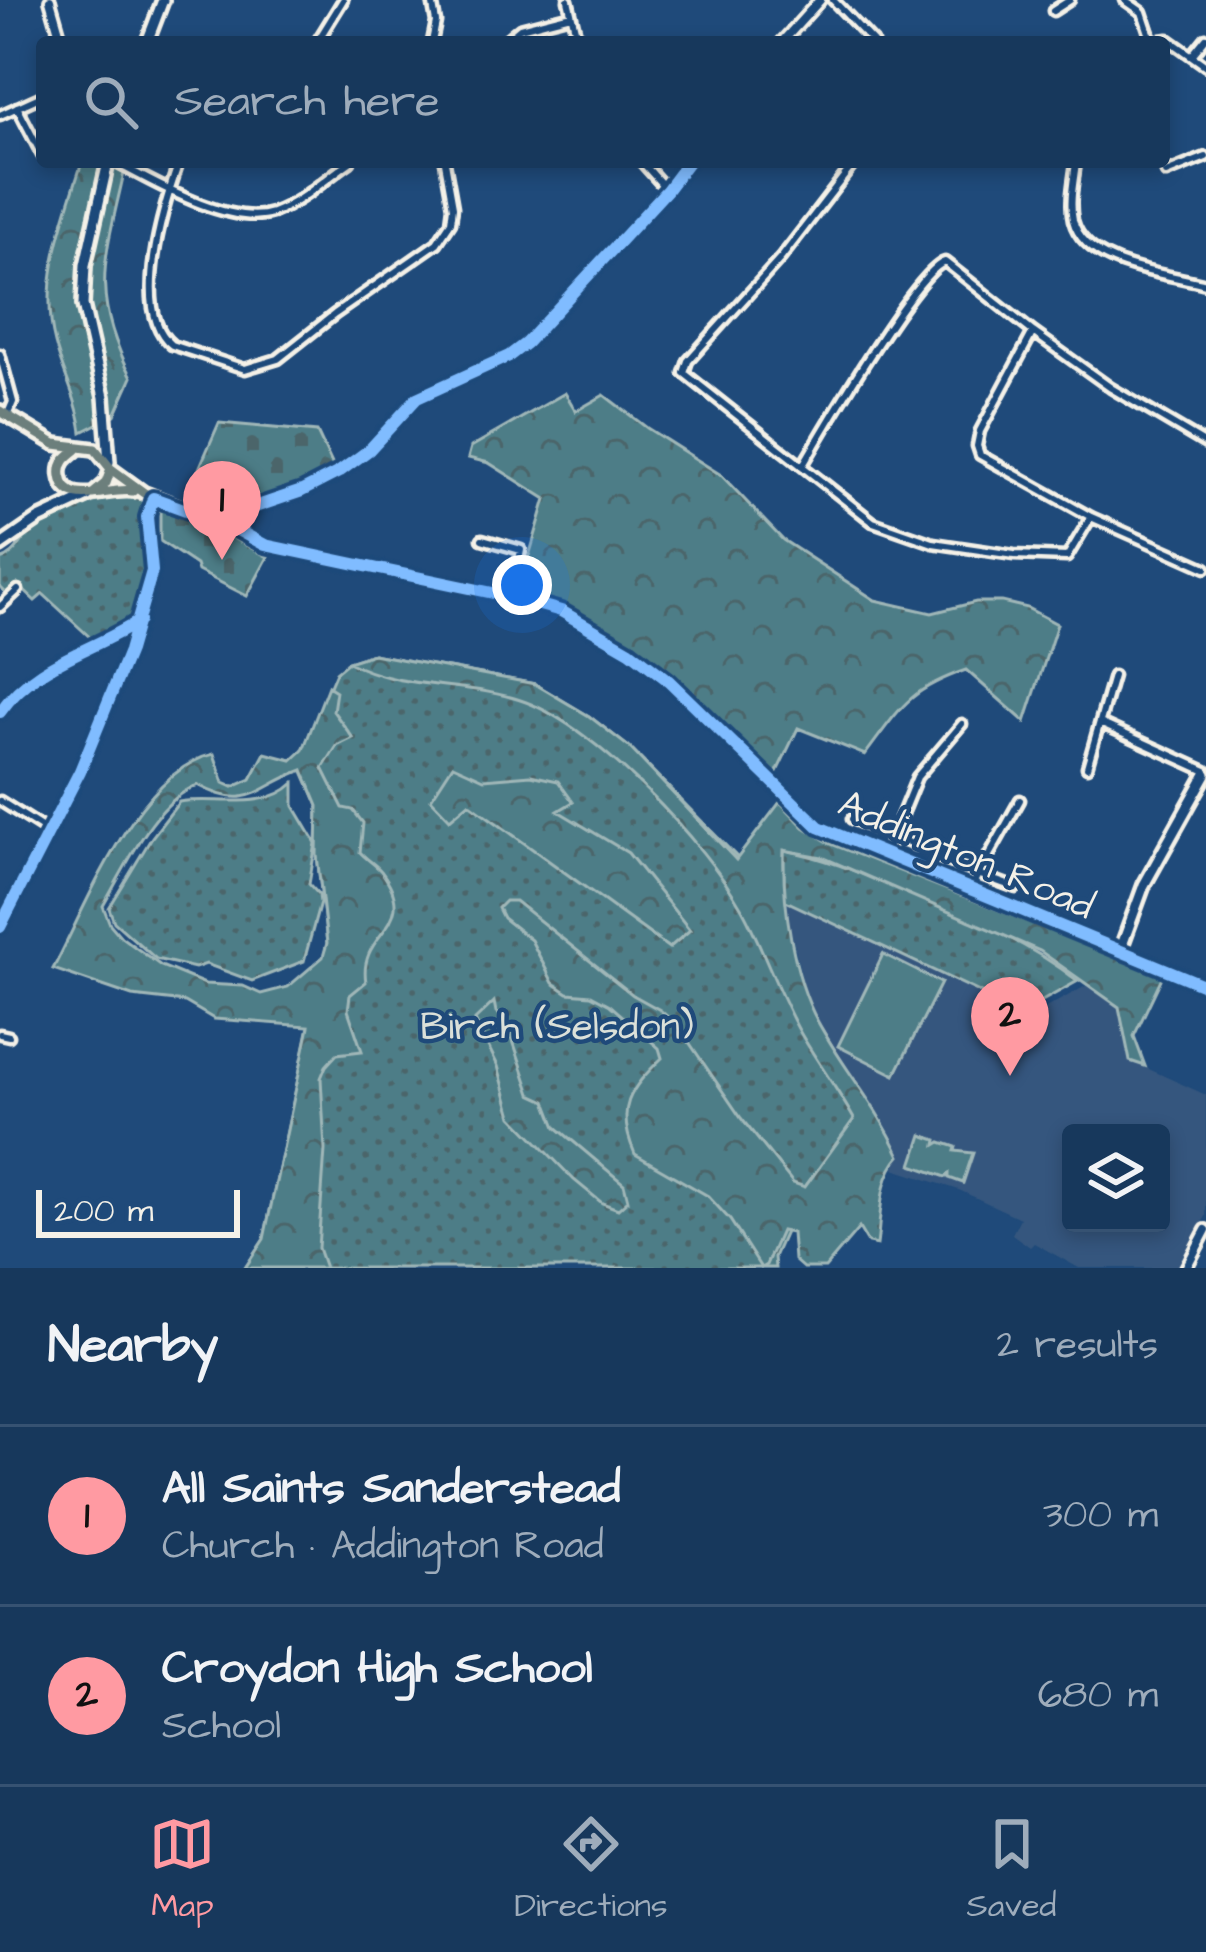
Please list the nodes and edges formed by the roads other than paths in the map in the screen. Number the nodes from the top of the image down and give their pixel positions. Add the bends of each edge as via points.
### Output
1 (50, 0) edge
2 (163, 0) edge
3 (343, 0) edge
4 (432, 0) edge
5 (568, 0) edge
6 (820, 0) edge
7 (833, 0) edge
8 (1070, 0) edge
9 (1125, 0) edge
10 (1053, 11) dead end
11 (571, 15) junction
12 (60, 36) edge
13 (149, 36) edge
14 (320, 36) edge
15 (433, 36) edge
16 (510, 36) edge
17 (576, 36) edge
18 (787, 36) edge
19 (866, 36) edge
20 (1148, 36) edge
21 (1206, 38) edge
22 (1170, 40) edge
23 (1193, 54) junction
24 (1206, 66) edge
25 (36, 99) edge
26 (17, 107) junction
27 (0, 115) edge
28 (36, 143) edge
29 (1206, 157) edge
30 (109, 168) edge
31 (125, 168) edge
32 (177, 168) edge
33 (342, 168) edge
34 (446, 168) edge
35 (647, 168) edge
36 (684, 168) edge
37 (850, 168) edge
38 (1075, 168) edge
39 (1166, 173) dead end
40 (170, 188) junction
41 (667, 190) junction
42 (1206, 284) edge
43 (1033, 332) junction
44 (0, 354) edge
45 (4, 413) edge
46 (106, 418) junction
47 (44, 438) junction
48 (1206, 444) edge
49 (85, 447) junction
50 (110, 466) junction
51 (803, 466) junction
52 (61, 476) junction
53 (90, 495) junction
54 (148, 496) junction
55 (49, 514) junction
56 (1090, 517) junction
57 (230, 526) junction
58 (482, 539) dead end
59 (0, 546) edge
60 (1206, 568) edge
61 (18, 590) dead end
62 (512, 596) junction
63 (0, 608) edge
64 (139, 621) junction
65 (115, 637) junction
66 (129, 651) junction
67 (1113, 676) dead end
68 (0, 712) edge
69 (1100, 723) junction
70 (962, 724) dead end
71 (1087, 767) dead end
72 (1206, 772) edge
73 (1020, 800) dead end
74 (0, 801) edge
75 (852, 819) dead end
76 (49, 832) junction
77 (892, 836) junction
78 (915, 845) dead end
79 (885, 857) junction
80 (939, 860) dead end
81 (977, 874) junction
82 (1016, 888) dead end
83 (969, 891) junction
84 (3, 915) edge
85 (0, 927) edge
86 (1121, 949) junction
87 (1206, 986) edge
88 (1206, 1230) edge
89 (1186, 1268) edge

1 - 12 street
2 - 13 main road
3 - 14 street
4 - 15 street
5 - 11 street
6 - 18 street
7 - 19 street
8 - 10 street
9 - 20 street via 1142,12
11 - 16 street
11 - 17 street
21 - 23 street
22 - 23 street
23 - 24 street
25 - 26 street
26 - 27 street
26 - 28 street
29 - 39 street
30 - 46 main road via 83,305
31 - 40 street
32 - 40 street
33 - 40 street via 299,200 255,217
34 - 40 street via 453,207 437,243 278,359 245,370 172,345 157,327 152,287
35 - 41 street
36 - 41 street
37 - 51 street via 683,367
38 - 42 street via 1071,212 1088,245
41 - 57 street via 526,343 417,398 339,472 246,510
43 - 48 street
43 - 51 street via 939,262
43 - 56 street via 980,431 978,451
44 - 45 street via 13,401
45 - 47 main road
46 - 49 main road via 97,442
46 - 50 main road
47 - 49 main road
47 - 52 main road
49 - 50 main road
49 - 52 main road via 67,458
50 - 53 main road via 106,483
50 - 54 main road
51 - 56 street via 874,522 933,543 1067,557
52 - 53 main road via 73,493
52 - 55 main road via 60,500
53 - 54 main road via 115,488
53 - 55 main road
54 - 57 main road, Addington Road
54 - 64 street via 152,571
55 - 59 main road
56 - 60 street
57 - 62 main road, Addington Road via 298,554
58 - 62 street via 521,550
61 - 63 street
62 - 79 main road, Addington Road via 561,611 630,651 819,827
64 - 65 street
64 - 66 street
65 - 66 street
65 - 68 street via 66,655
66 - 76 street
67 - 69 street
69 - 71 street
69 - 72 street
70 - 77 street via 917,777
72 - 86 main road via 1144,885
73 - 81 street
74 - 76 street
75 - 77 street
76 - 84 street
77 - 78 street
77 - 79 street
79 - 83 main road, Addington Road
80 - 81 street
81 - 82 street
81 - 83 street
83 - 86 main road, Addington Road
84 - 85 street
86 - 87 main road, Addington Road
88 - 89 street

